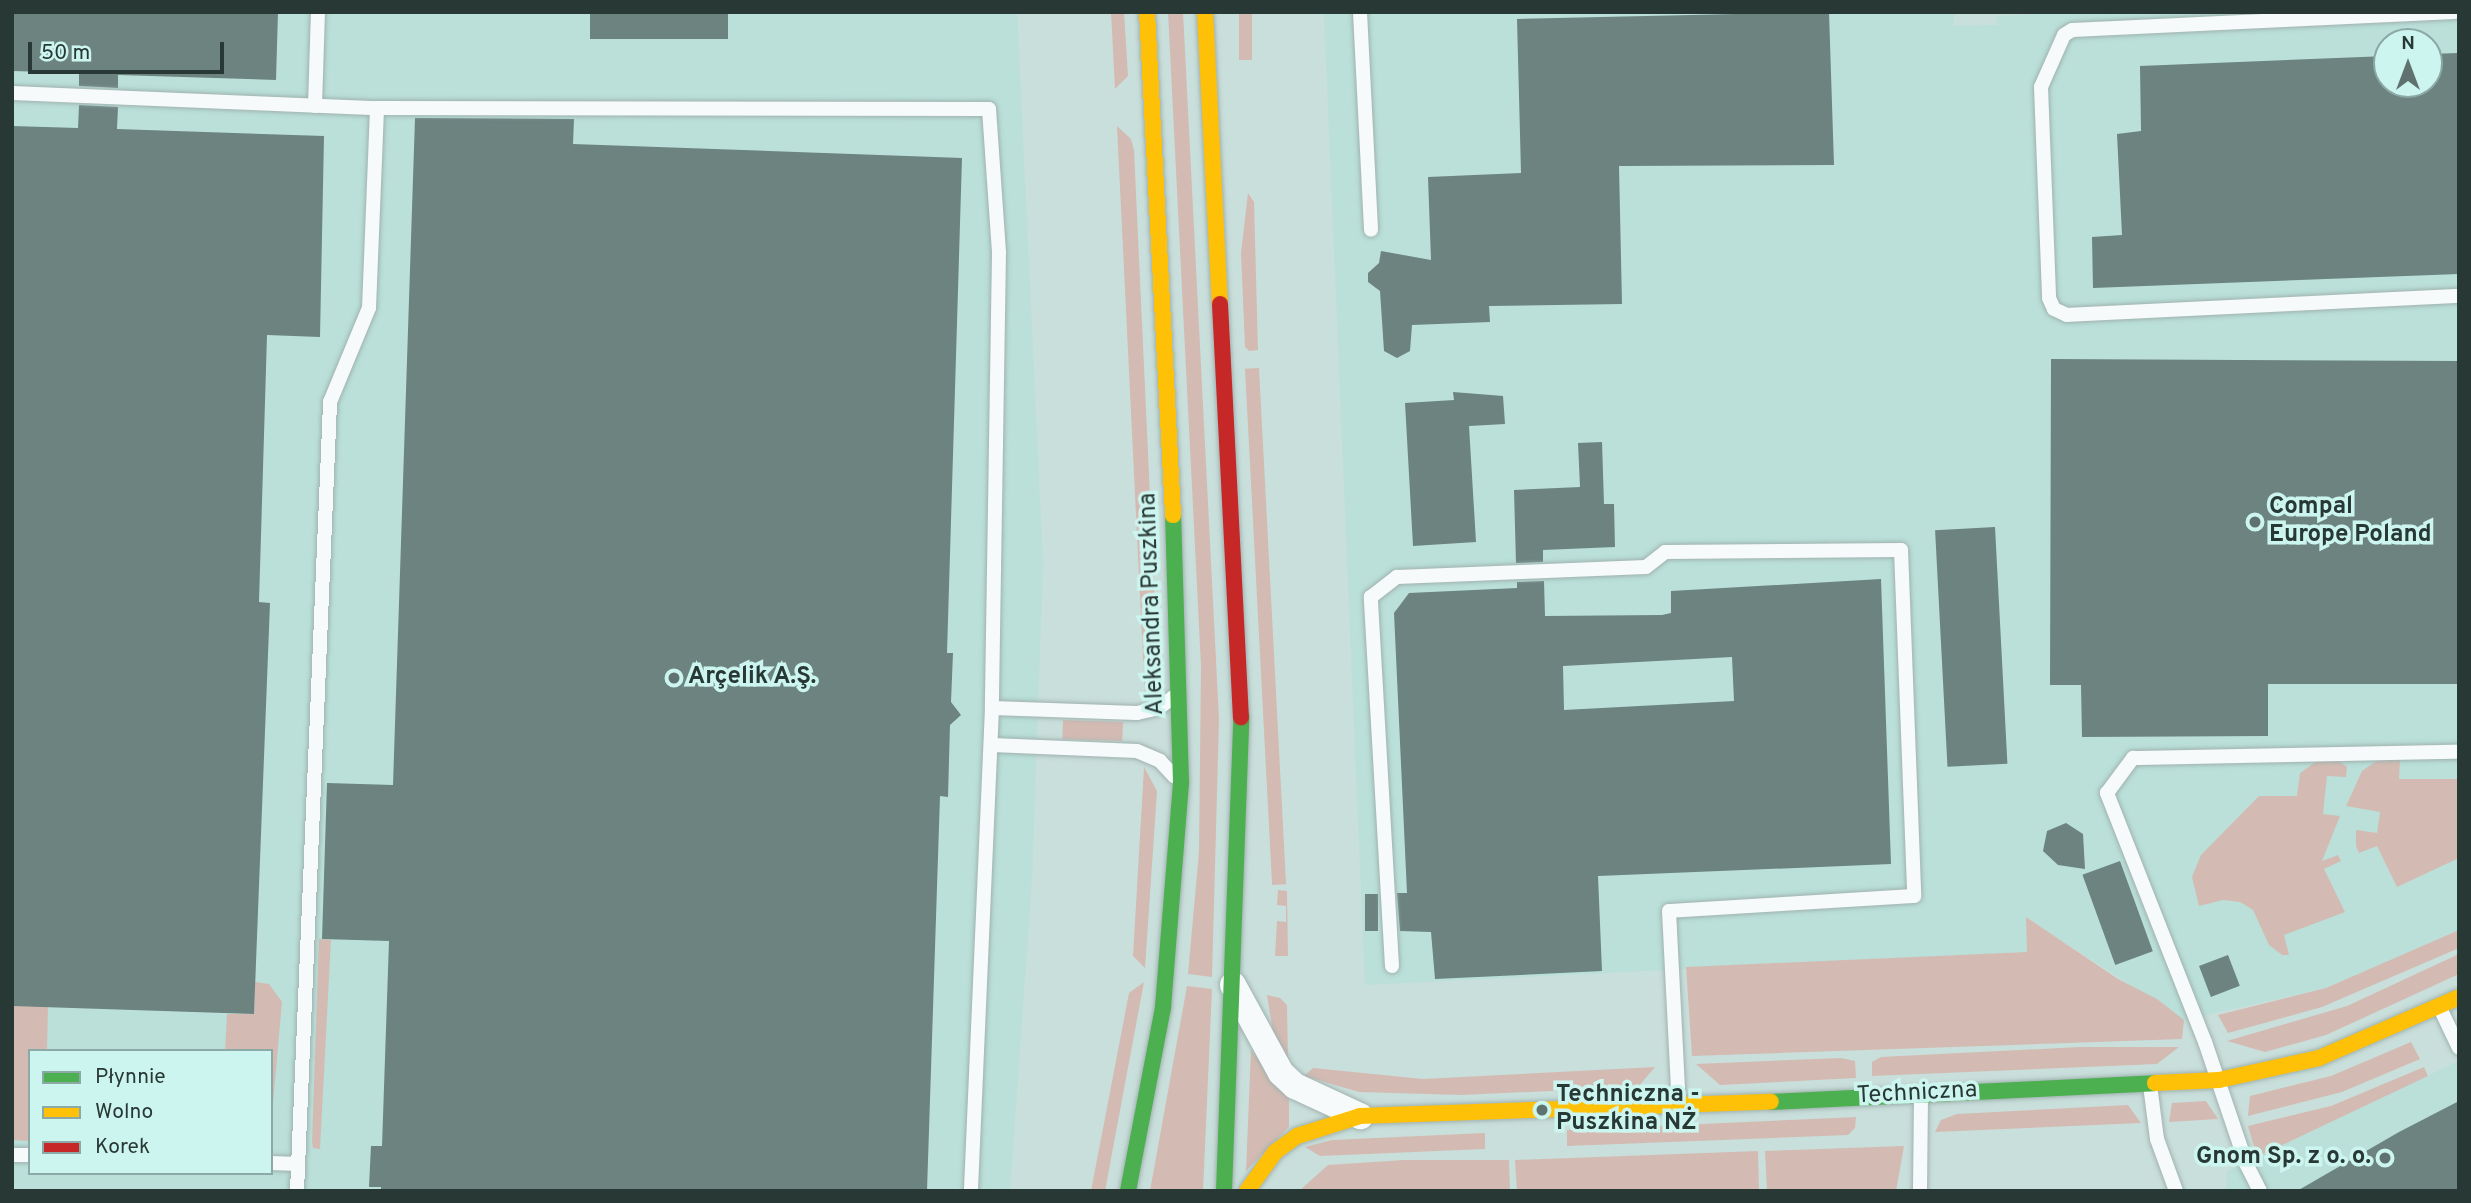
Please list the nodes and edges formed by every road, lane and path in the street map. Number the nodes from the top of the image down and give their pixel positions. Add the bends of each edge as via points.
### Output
1 (318, 12) edge
2 (1147, 12) edge
3 (1205, 12) edge
4 (1360, 12) edge
5 (2454, 12) edge
6 (12, 93) edge
7 (315, 106) junction
8 (377, 108) junction
9 (1371, 230) dead end
10 (2459, 296) edge
11 (1180, 688) junction
12 (992, 708) junction
13 (992, 745) junction
14 (2459, 752) edge
15 (1181, 782) junction
16 (1392, 966) dead end
17 (1233, 985) junction
18 (2459, 997) edge
19 (2439, 1007) junction
20 (2459, 1048) edge
21 (2219, 1080) junction
22 (2150, 1084) junction
23 (1921, 1094) junction
24 (1679, 1107) junction
25 (1360, 1116) junction
26 (273, 1163) edge
27 (298, 1164) junction
28 (297, 1191) edge
29 (971, 1191) edge
30 (1128, 1191) edge
31 (1224, 1191) edge
32 (1247, 1191) edge
33 (1920, 1191) edge
34 (2176, 1191) edge
35 (2260, 1191) edge

1 - 7 lane
2 - 11 main road, Aleksandra Puszkina
3 - 17 main road via 1241,720
4 - 9 lane
5 - 10 lane via 2072,30 2064,35 2041,87 2049,298 2054,309 2067,315
6 - 7 lane
7 - 8 lane
8 - 12 lane via 989,109 999,252
8 - 27 lane via 369,307 330,402
11 - 12 lane via 1160,708 1137,713
11 - 15 main road, Aleksandra Puszkina
12 - 13 lane
13 - 15 lane via 1137,751 1160,761
13 - 29 lane
14 - 21 lane via 2133,758 2107,793
15 - 30 main road, Aleksandra Puszkina via 1166,987
16 - 24 lane via 1371,597 1396,577 1646,567 1665,552 1901,551 1914,896 1669,911
17 - 25 street, Techniczna via 1281,1073 1295,1086
17 - 31 main road
18 - 19 main road, Techniczna
19 - 20 lane
19 - 21 main road, Techniczna via 2319,1058
21 - 22 main road, Techniczna
21 - 35 lane
22 - 23 main road, Techniczna
22 - 34 lane via 2157,1139
23 - 24 main road, Techniczna
23 - 33 lane
24 - 25 main road, Techniczna
25 - 32 main road, Techniczna via 1297,1136 1275,1152
26 - 27 lane
27 - 28 lane

